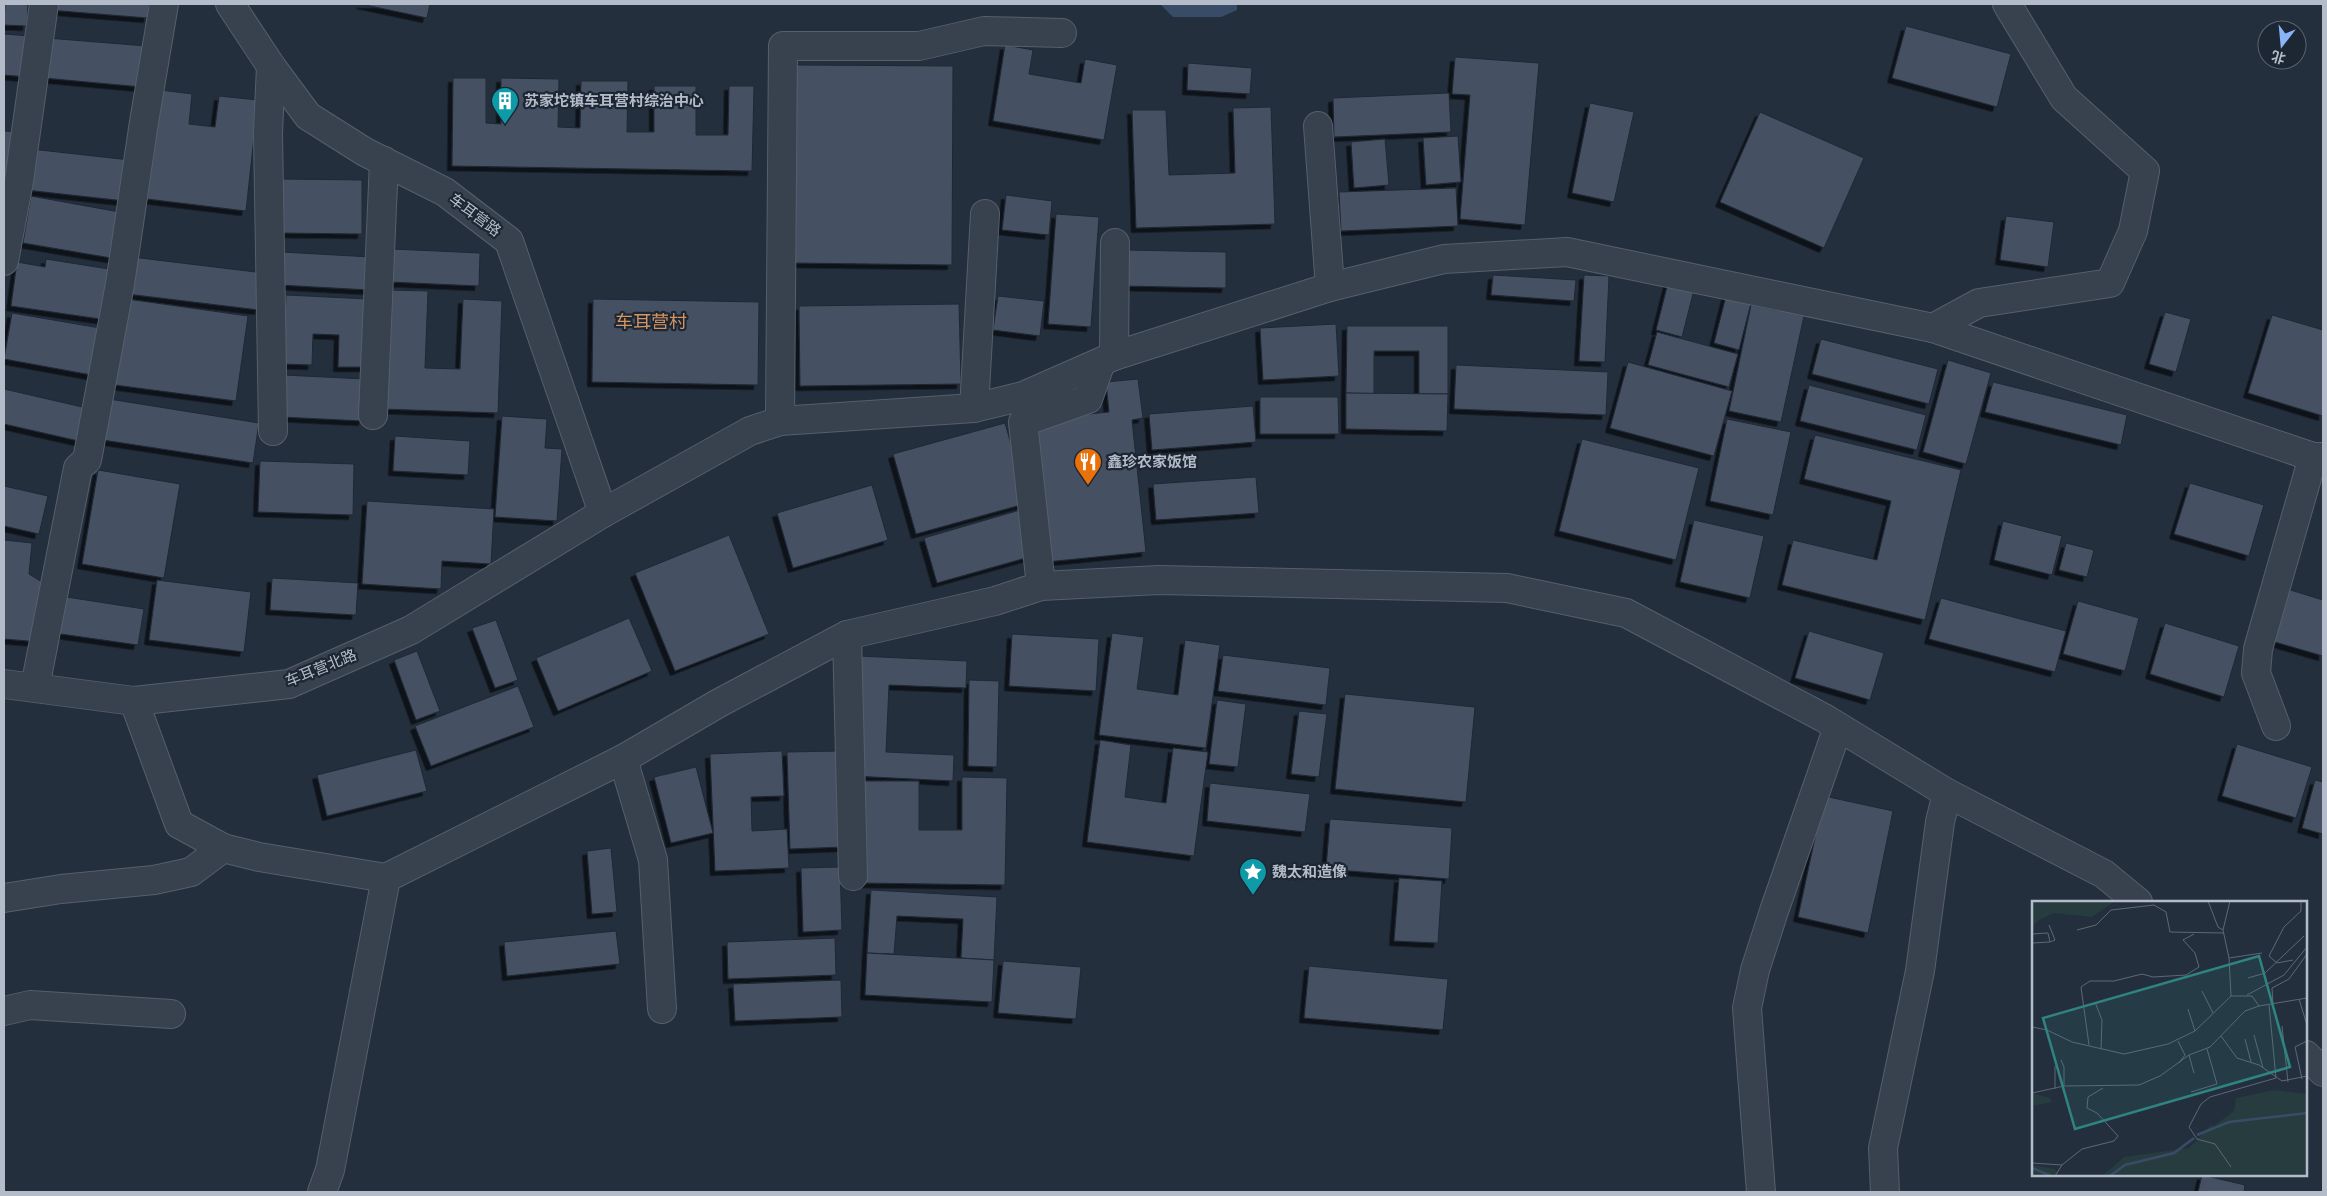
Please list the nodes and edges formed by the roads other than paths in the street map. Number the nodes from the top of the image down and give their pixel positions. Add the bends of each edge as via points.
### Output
1 (44, 4) edge
2 (164, 4) edge
3 (230, 4) edge
4 (2007, 4) edge
5 (1062, 33) dead end
6 (271, 66) junction
7 (1318, 126) dead end
8 (384, 161) junction
9 (985, 214) dead end
10 (1115, 243) dead end
11 (4, 261) edge
12 (1330, 287) junction
13 (1933, 328) junction
14 (1107, 359) junction
15 (974, 408) junction
16 (372, 415) dead end
17 (780, 421) junction
18 (274, 431) dead end
19 (2318, 457) edge
20 (604, 513) junction
21 (1041, 586) junction
22 (847, 635) junction
23 (4, 684) edge
24 (35, 687) junction
25 (134, 702) junction
26 (2276, 726) dead end
27 (1838, 727) junction
28 (623, 759) junction
29 (1947, 793) junction
30 (223, 848) junction
31 (853, 876) dead end
32 (386, 878) junction
33 (4, 898) edge
34 (2137, 901) edge
35 (662, 1010) dead end
36 (4, 1011) edge
37 (171, 1014) dead end
38 (2307, 1056) edge
39 (2323, 1072) edge
40 (322, 1192) edge
41 (1761, 1192) edge
42 (1886, 1192) edge

1 - 11 street via 19,181
2 - 24 street via 95,421 87,460 78,468
3 - 6 street, 车耳营路
4 - 13 street via 2064,98 2145,171 2133,231 2110,283 1979,303
5 - 17 street via 984,31 919,46 783,46
6 - 8 street, 车耳营路 via 308,116
6 - 18 street via 268,133
7 - 12 street
8 - 16 street
8 - 20 street, 车耳营路 via 445,192 509,241
9 - 15 street
10 - 14 street
12 - 13 street, 车耳营北路 via 1444,259 1566,252
12 - 14 street, 车耳营北路
13 - 19 street, 车耳营北路
14 - 15 street, 车耳营北路 via 1023,396
14 - 21 street via 1088,399 1023,422
15 - 17 street, 车耳营北路
17 - 20 street, 车耳营北路 via 750,431
19 - 26 street via 2258,649 2256,672
20 - 25 street, 车耳营北路 via 411,630 289,684
21 - 22 street via 995,601
21 - 27 street via 1159,580 1507,588 1626,613
22 - 28 street
22 - 31 street
23 - 24 street, 车耳营北路
24 - 25 street, 车耳营北路
25 - 30 street via 179,824
27 - 29 street
27 - 41 street via 1771,919 1747,1008
28 - 32 street
28 - 35 street via 653,860
29 - 34 street via 2104,874
29 - 42 street via 1940,822 1920,971 1883,1148
30 - 32 street via 259,858
30 - 33 street via 191,872 154,880
32 - 40 street via 330,1170
36 - 37 street via 30,1005
38 - 39 street

